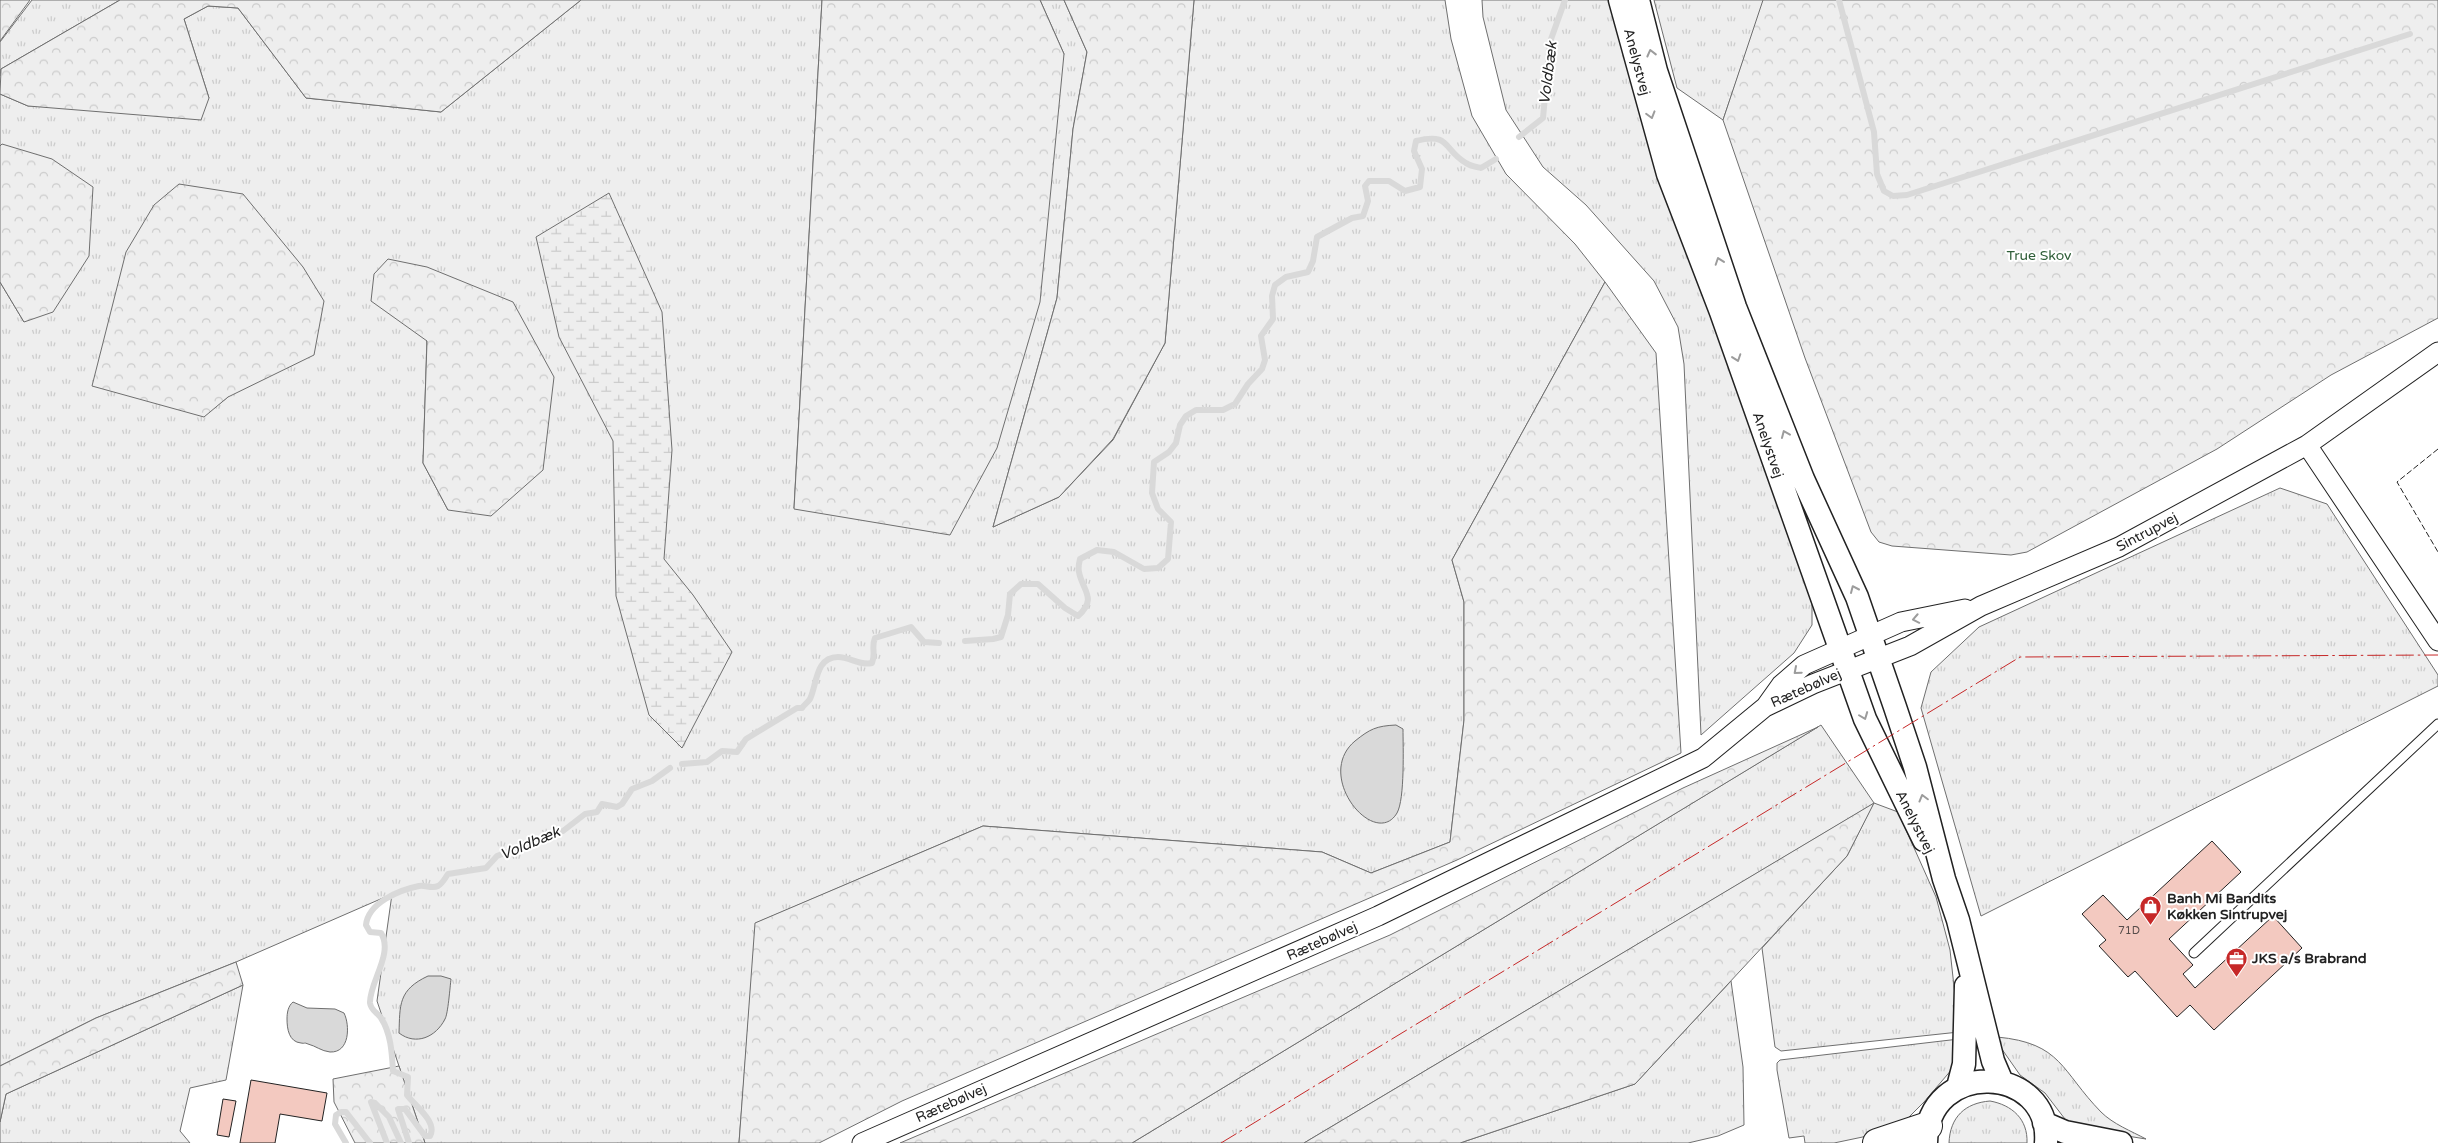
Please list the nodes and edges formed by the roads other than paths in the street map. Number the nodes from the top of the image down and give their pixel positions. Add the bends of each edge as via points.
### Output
1 (1620, 0) edge
2 (1638, 0) edge
3 (2438, 352) edge
4 (2307, 445) junction
5 (1981, 606) junction
6 (1870, 635) junction
7 (2438, 641) edge
8 (1878, 658) junction
9 (1844, 659) junction
10 (2438, 724) edge
11 (1944, 879) junction
12 (2194, 953) dead end
13 (1966, 955) junction
14 (2002, 1082) junction
15 (1958, 1087) junction
16 (2045, 1133) edge
17 (1927, 1135) edge
18 (862, 1143) edge
19 (1877, 1143) edge
20 (2121, 1143) edge

1 -> 9 street, Anelystvej via 1668,174 1721,312
6 -> 2 street, Anelystvej via 1857,597 1779,421 1735,307 1656,71
3 - 4 street, Sintrupvej
4 - 5 street, Sintrupvej via 2119,547
4 - 7 street
5 -> 6 street, Sintrupvej via 1901,622
5 - 8 street, Sintrupvej via 1910,646
6 - 8 street, Anelystvej
6 - 9 street, Sintrupvej
8 - 9 street, Sintrupvej
11 -> 8 street, Anelystvej via 1915,768
9 -> 11 street, Anelystvej via 1865,719
9 - 18 street, Rætebølvej via 1804,665 1781,685 1765,707 1703,758 1378,916
10 - 12 lane
11 - 13 street, Anelystvej
13 - 14 street, Anelystvej via 1993,1061
13 - 15 street, Anelystvej via 1966,1036
14 - 15 street via 1980,1080
14 - 16 street via 2028,1097 2040,1113
15 - 17 street via 1939,1103
16 - 20 street via 2065,1132
17 - 19 highway

